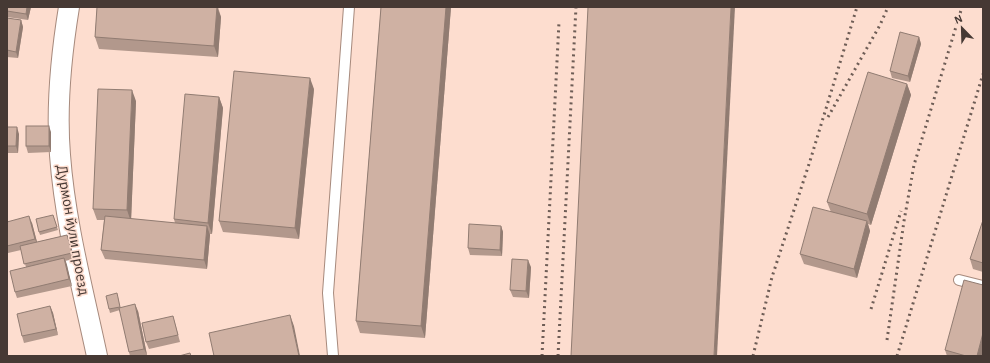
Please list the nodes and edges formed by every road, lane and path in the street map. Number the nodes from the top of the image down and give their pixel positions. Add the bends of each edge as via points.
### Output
1 (69, 7) edge
2 (349, 7) edge
3 (959, 280) dead end
4 (983, 286) edge
5 (97, 356) edge
6 (333, 356) edge

1 - 5 street, Дурмон йули проезд via 58,120 60,154 64,192
2 - 6 lane via 328,293
3 - 4 lane

